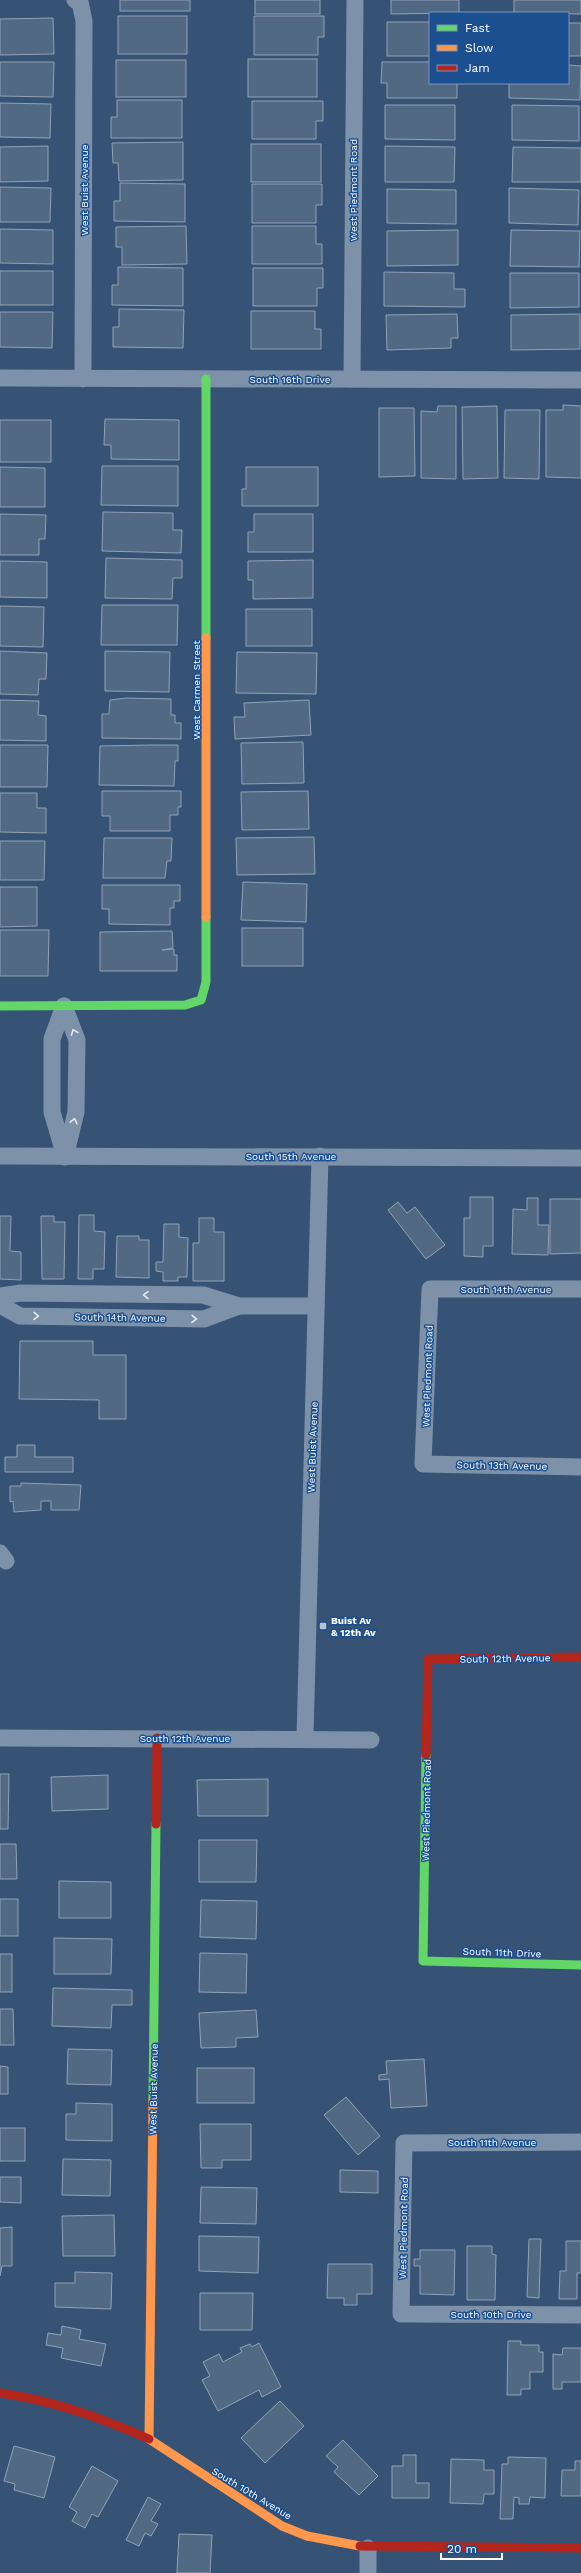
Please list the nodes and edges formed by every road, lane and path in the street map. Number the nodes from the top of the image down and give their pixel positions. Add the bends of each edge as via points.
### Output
1 (354, 0) edge
2 (77, 1) edge
3 (0, 378) edge
4 (83, 379) junction
5 (206, 379) junction
6 (352, 379) junction
7 (581, 380) edge
8 (0, 1006) edge
9 (64, 1006) junction
10 (52, 1072) junction
11 (77, 1072) junction
12 (0, 1156) edge
13 (320, 1156) junction
14 (65, 1157) junction
15 (581, 1158) edge
16 (430, 1288) joint
17 (581, 1288) edge
18 (176, 1295) junction
19 (0, 1296) edge
20 (0, 1305) edge
21 (239, 1306) junction
22 (316, 1306) junction
23 (175, 1318) junction
24 (423, 1464) joint
25 (581, 1467) edge
26 (581, 1657) edge
27 (428, 1658) joint
28 (0, 1738) edge
29 (156, 1738) junction
30 (305, 1738) junction
31 (371, 1740) dead end
32 (423, 1961) joint
33 (581, 1965) edge
34 (581, 2142) edge
35 (404, 2143) joint
36 (401, 2314) joint
37 (581, 2315) edge
38 (0, 2393) edge
39 (149, 2439) junction
40 (368, 2548) junction
41 (581, 2548) edge
42 (368, 2573) edge

1 - 6 street, West Piedmont Road
2 - 4 street, West Buist Avenue via 84,21
3 - 4 street, South 16th Drive
4 - 5 street, South 16th Drive
5 - 6 street, South 16th Drive
5 - 9 street, West Carmen Street via 206,982 201,1000 185,1005
6 - 7 street, South 16th Drive
8 - 9 street
9 - 10 street via 52,1039
11 -> 9 street via 77,1040
10 - 11 street
10 - 14 street via 52,1112
14 -> 11 street via 76,1112
12 - 14 street, South 15th Avenue
13 - 14 street, South 15th Avenue
13 - 15 street, South 15th Avenue
13 - 22 street, West Buist Avenue
16 - 17 street, South 14th Avenue
16 - 24 street, West Piedmont Road
18 -> 19 street, South 14th Avenue via 21,1293
18 - 21 street, South 14th Avenue via 203,1295
18 - 23 street
20 -> 23 street, South 14th Avenue via 20,1316
21 - 22 street, South 14th Avenue
23 -> 21 street, South 14th Avenue via 204,1319
22 - 30 street, West Buist Avenue
24 - 25 street, South 13th Avenue
26 - 27 street, South 12th Avenue
27 - 32 street, West Piedmont Road
28 - 29 street, South 12th Avenue
29 - 30 street, South 12th Avenue
29 - 39 street, West Buist Avenue
30 - 31 street, South 12th Avenue
32 - 33 street, South 11th Drive
34 - 35 street, South 11th Avenue
35 - 36 street, West Piedmont Road
36 - 37 street, South 10th Drive
38 - 39 street, South 10th Avenue via 35,2398 74,2408
39 - 40 street, South 10th Avenue via 282,2526 307,2536
40 - 41 street, South 10th Avenue
40 - 42 street

